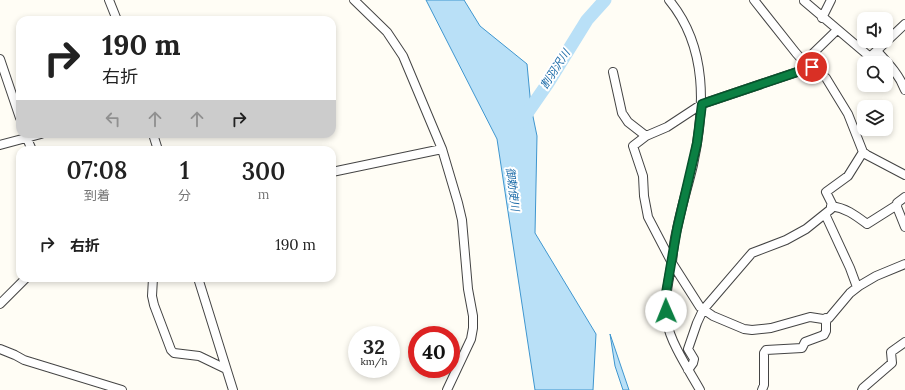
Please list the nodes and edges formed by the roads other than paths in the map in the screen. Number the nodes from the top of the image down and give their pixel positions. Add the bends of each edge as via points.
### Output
1 (109, 0) edge
2 (354, 0) edge
3 (670, 0) edge
4 (754, 0) edge
5 (831, 0) edge
6 (804, 1) dead end
7 (115, 16) edge
8 (822, 18) junction
9 (905, 24) edge
10 (837, 30) junction
11 (877, 51) junction
12 (0, 59) edge
13 (804, 62) junction
14 (812, 67) junction
15 (613, 72) dead end
16 (905, 90) edge
17 (702, 104) junction
18 (16, 106) edge
19 (646, 136) junction
20 (20, 138) edge
21 (0, 145) edge
22 (442, 149) junction
23 (863, 152) junction
24 (336, 171) edge
25 (905, 175) edge
26 (905, 197) edge
27 (897, 205) junction
28 (831, 206) junction
29 (825, 214) junction
30 (905, 227) edge
31 (672, 263) junction
32 (905, 264) edge
33 (22, 282) edge
34 (153, 282) edge
35 (199, 282) edge
36 (857, 287) junction
37 (0, 304) edge
38 (704, 310) junction
39 (826, 318) junction
40 (905, 342) edge
41 (0, 350) edge
42 (226, 369) junction
43 (688, 370) junction
44 (122, 390) edge
45 (232, 390) edge
46 (447, 390) edge
47 (700, 390) edge
48 (762, 390) edge
49 (862, 390) edge

1 - 7 street
2 - 22 street via 387,32 403,56
3 - 17 street via 682,17 696,49
4 - 13 street
5 - 8 street
6 - 8 street
8 - 10 street
9 - 11 street
10 - 11 street via 870,57
10 - 13 street
11 - 16 street via 895,71
12 - 18 street
13 - 14 street
14 - 17 street
14 - 23 street via 826,78 835,91 848,114
15 - 19 street via 622,113 628,122
17 - 19 street via 667,127
17 - 31 street via 697,143 677,229
19 - 31 street via 633,146 643,176 648,217
20 - 21 street
22 - 24 street
22 - 46 street via 462,220 473,316 472,339
23 - 25 street
23 - 28 street via 848,176 826,192
26 - 27 street
27 - 28 street via 867,224 850,211
27 - 30 street
28 - 29 street
29 - 36 street
29 - 38 street via 786,240 752,252
31 - 38 street
31 - 43 street via 666,293 667,324
32 - 36 street
33 - 37 street
34 - 42 street via 154,305 171,350 174,353 199,356
35 - 42 street
36 - 39 street via 829,318
38 - 39 street via 713,316 752,330 810,318
38 - 43 street via 690,341 688,349 694,359
39 - 48 street via 824,335 806,342 802,348 766,350
40 - 49 street via 891,352 892,363
41 - 44 street via 24,360
42 - 45 street
43 - 47 street

